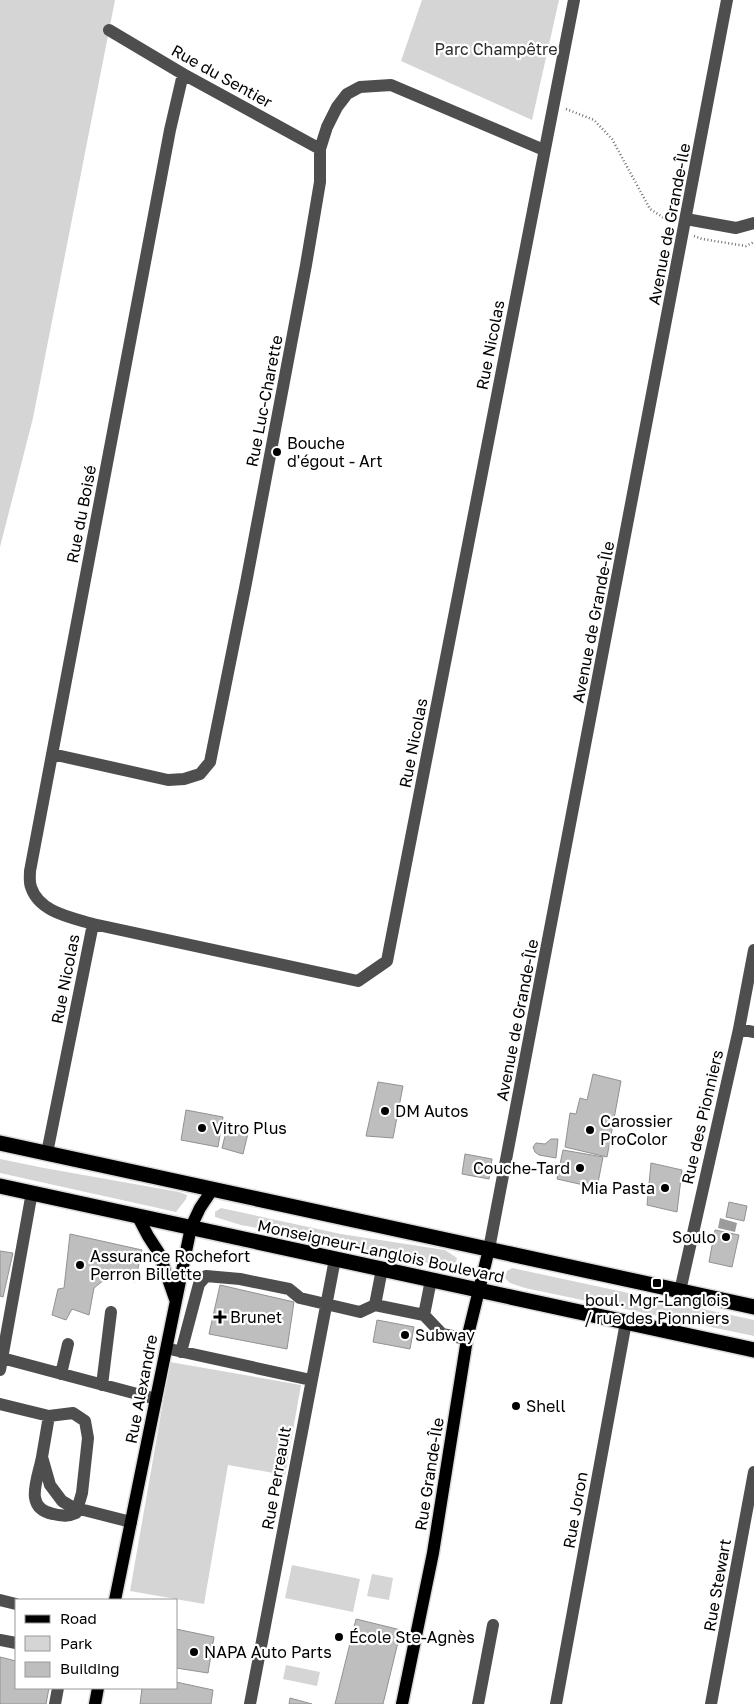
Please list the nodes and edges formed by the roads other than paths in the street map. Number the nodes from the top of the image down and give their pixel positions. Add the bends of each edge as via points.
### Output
1 (574, 0) edge
2 (728, 0) edge
3 (109, 30) dead end
4 (183, 74) junction
5 (320, 149) junction
6 (544, 150) junction
7 (754, 224) edge
8 (685, 225) junction
9 (52, 754) junction
10 (93, 924) junction
11 (754, 950) edge
12 (739, 1029) junction
13 (754, 1032) edge
14 (0, 1143) edge
15 (46, 1154) junction
16 (0, 1186) edge
17 (212, 1190) junction
18 (32, 1192) junction
19 (136, 1215) junction
20 (191, 1227) junction
21 (489, 1249) junction
22 (335, 1258) junction
23 (382, 1269) junction
24 (431, 1280) junction
25 (478, 1290) junction
26 (680, 1291) junction
27 (175, 1299) junction
28 (326, 1305) junction
29 (375, 1305) junction
30 (754, 1307) edge
31 (111, 1312) dead end
32 (424, 1315) junction
33 (626, 1322) junction
34 (467, 1339) junction
35 (68, 1344) dead end
36 (166, 1348) junction
37 (754, 1350) edge
38 (181, 1352) junction
39 (1, 1364) edge
40 (60, 1374) junction
41 (311, 1380) junction
42 (102, 1385) junction
43 (156, 1399) junction
44 (0, 1404) edge
45 (50, 1416) junction
46 (42, 1457) junction
47 (754, 1472) edge
48 (78, 1508) junction
49 (131, 1522) junction
50 (115, 1599) edge
51 (0, 1600) edge
52 (15, 1604) edge
53 (493, 1625) dead end
54 (0, 1640) edge
55 (15, 1643) edge
56 (58, 1689) edge
57 (98, 1689) edge
58 (55, 1704) edge
59 (95, 1704) edge
60 (250, 1704) edge
61 (402, 1704) edge
62 (478, 1704) edge
63 (556, 1704) edge
64 (711, 1704) edge

1 - 6 street, Rue Nicolas
2 - 8 street, Avenue de Grande-Île
3 - 4 street, Rue du Sentier
4 - 5 street, Rue du Sentier
4 - 9 street, Rue du Boisé
5 - 6 street, Rue Luc-Charette via 327,127 347,94 360,87 391,85
5 - 9 street, Rue Luc-Charette via 320,182 306,265 210,762 200,774 184,780 168,780
6 - 10 street, Rue Nicolas via 388,961 358,981
7 - 8 street via 736,228
8 - 21 street, Avenue de Grande-Île
9 - 10 street, Rue du Boisé via 30,871 31,886 40,901 54,912
10 - 15 street, Rue Nicolas
11 - 12 street, Rue des Pionniers
12 - 13 street
12 - 26 street, Rue des Pionniers
14 - 15 highway, Monseigneur-Langlois Boulevard
15 - 17 highway, Monseigneur-Langlois Boulevard
16 - 18 highway, Monseigneur-Langlois Boulevard
17 - 20 main road, Rue Alexandre
17 - 21 highway, Monseigneur-Langlois Boulevard
18 - 19 highway, Monseigneur-Langlois Boulevard
18 - 39 street
19 - 20 highway, Monseigneur-Langlois Boulevard
19 - 27 main road via 159,1253
20 - 22 highway, Monseigneur-Langlois Boulevard
20 - 27 main road, Rue Alexandre
21 - 25 main road, Rue Grande-Île
21 - 26 highway, Monseigneur-Langlois Boulevard
22 - 23 highway, Monseigneur-Langlois Boulevard
22 - 28 street, Rue Perreault
23 - 24 highway, Monseigneur-Langlois Boulevard
23 - 29 street
24 - 25 highway, Monseigneur-Langlois Boulevard
24 - 32 street
25 - 33 highway, Monseigneur-Langlois Boulevard
25 - 34 main road, Rue Grande-Île
26 - 30 highway, Monseigneur-Langlois Boulevard
27 - 36 main road, Rue Alexandre
28 - 29 street via 360,1312
28 - 38 street via 300,1298 290,1289 206,1276 199,1284
28 - 41 street, Rue Perreault
29 - 32 street
31 - 42 street
32 - 34 street via 442,1334
33 - 37 highway, Monseigneur-Langlois Boulevard
33 - 63 street, Rue Joron
34 - 61 main road, Rue Grande-Île via 433,1553
35 - 40 street
36 - 38 street
36 - 43 main road, Rue Alexandre
38 - 41 street
39 - 40 street
40 - 42 street
41 - 60 street, Rue Perreault
42 - 43 street
43 - 49 main road, Rue Alexandre
44 - 45 street
45 - 46 street
45 - 48 street via 73,1413 85,1421 88,1438
46 - 48 street via 50,1485 62,1501
46 - 48 street via 34,1498 37,1507 46,1513 67,1517 76,1513
47 - 64 street, Rue Stewart
48 - 49 street
49 - 50 main road, Rue Alexandre
51 - 52 street
53 - 62 street
54 - 55 street
56 - 58 street
57 - 59 main road

